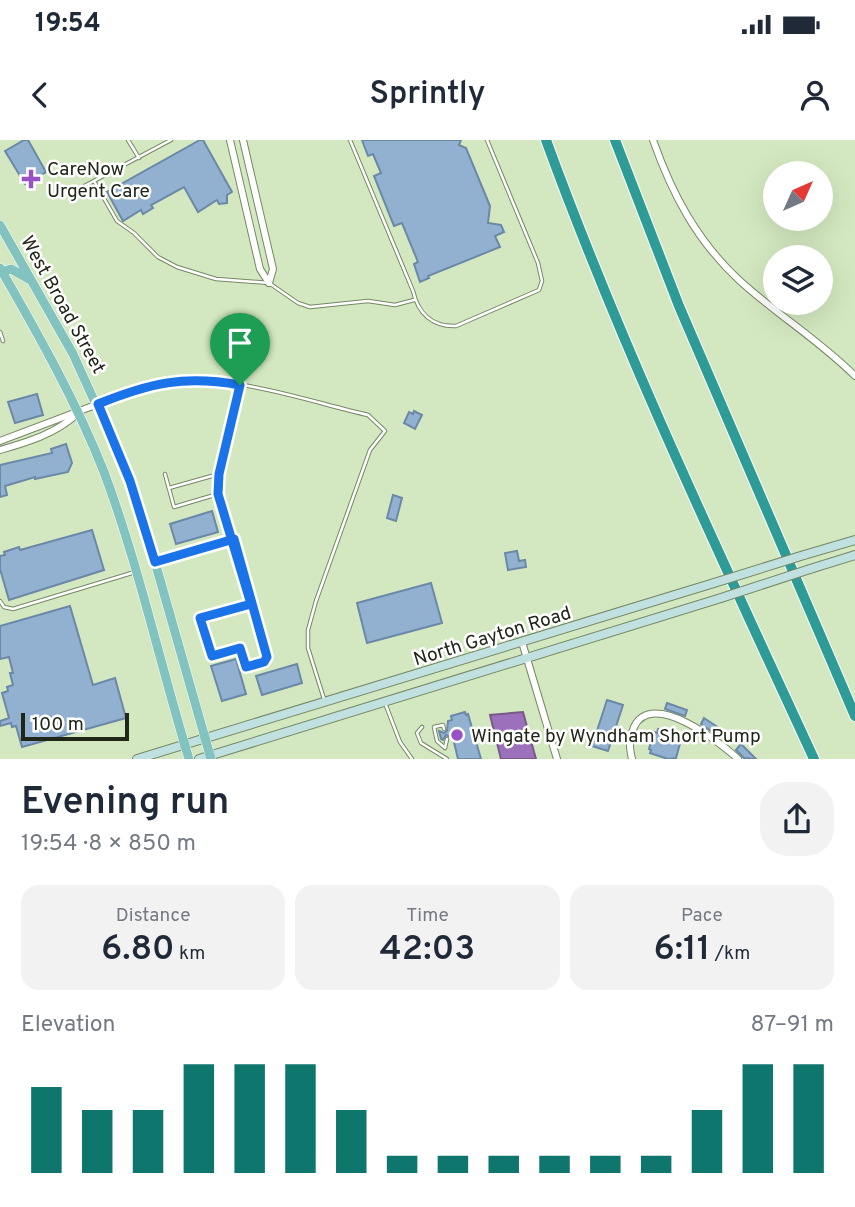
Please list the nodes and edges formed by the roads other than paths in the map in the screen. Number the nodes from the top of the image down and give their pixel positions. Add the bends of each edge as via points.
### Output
1 (128, 140) edge
2 (172, 140) edge
3 (230, 140) edge
4 (243, 140) edge
5 (350, 140) edge
6 (487, 140) edge
7 (546, 140) edge
8 (615, 140) edge
9 (653, 140) edge
10 (139, 158) junction
11 (94, 181) junction
12 (65, 187) dead end
13 (0, 225) edge
14 (1, 271) edge
15 (32, 281) junction
16 (269, 283) junction
17 (414, 300) junction
18 (0, 332) edge
19 (3, 341) dead end
20 (855, 376) edge
21 (240, 385) junction
22 (98, 404) junction
23 (78, 413) junction
24 (0, 441) edge
25 (0, 450) edge
26 (165, 474) dead end
27 (219, 474) junction
28 (169, 488) junction
29 (218, 494) junction
30 (234, 539) junction
31 (855, 540) edge
32 (855, 555) edge
33 (155, 562) junction
34 (136, 572) junction
35 (0, 601) edge
36 (251, 604) junction
37 (522, 642) junction
38 (526, 659) junction
39 (325, 702) junction
40 (385, 702) junction
41 (855, 716) edge
42 (422, 727) dead end
43 (444, 729) dead end
44 (206, 739) junction
45 (447, 739) dead end
46 (185, 745) junction
47 (445, 748) junction
48 (211, 757) edge
49 (137, 759) edge
50 (189, 759) edge
51 (199, 759) edge
52 (412, 759) edge
53 (448, 759) edge
54 (557, 759) edge
55 (623, 759) edge
56 (631, 759) edge
57 (738, 759) edge
58 (814, 759) edge

1 - 10 lane
2 - 10 lane
3 - 16 street via 260,270
4 - 16 street via 273,269
5 - 17 lane
6 - 17 lane via 540,268 539,290 456,326 433,321
7 - 58 highway via 648,394
8 - 41 highway via 679,306
9 - 20 street via 673,193 717,258
10 - 11 lane
11 - 12 lane via 72,191
11 - 16 lane via 117,221 169,263 210,278
13 - 15 main road, West Broad Street
14 - 15 main road via 11,270
14 - 23 main road, West Broad Street
15 - 22 main road, West Broad Street
16 - 17 lane via 310,307 368,300 395,305
18 - 19 lane
21 - 22 lane via 165,382
21 - 27 lane
21 - 39 lane via 368,415 385,431 370,450 308,631 308,649
22 - 23 street
22 - 33 main road, West Broad Street via 130,481
23 - 24 street
23 - 25 street via 63,427
23 - 34 main road, West Broad Street
26 - 28 lane
27 - 28 lane
27 - 29 lane
28 - 29 lane via 174,507
29 - 30 lane
30 - 33 lane
30 - 36 lane
31 - 37 main road, North Gayton Road, bridge
32 - 38 main road, North Gayton Road, bridge
33 - 44 main road, West Broad Street
34 - 35 lane via 13,608
34 - 46 main road, West Broad Street
36 - 36 lane via 267,657 264,662 246,667 240,648 212,656 200,618
37 - 38 street
37 - 39 main road, North Gayton Road
38 - 40 main road, North Gayton Road
38 - 54 street
39 - 44 main road, North Gayton Road
40 - 48 main road, North Gayton Road
40 - 52 lane via 400,743
42 - 53 lane via 416,733 421,743
43 - 47 lane via 443,725 434,727 437,741
44 - 46 main road, North Gayton Road
44 - 48 main road, West Broad Street
45 - 47 lane
46 - 49 main road, North Gayton Road
46 - 50 main road, West Broad Street
47 - 53 lane
48 - 51 main road, North Gayton Road
55 - 56 street
56 - 57 street via 628,741 637,722 657,713 690,724

